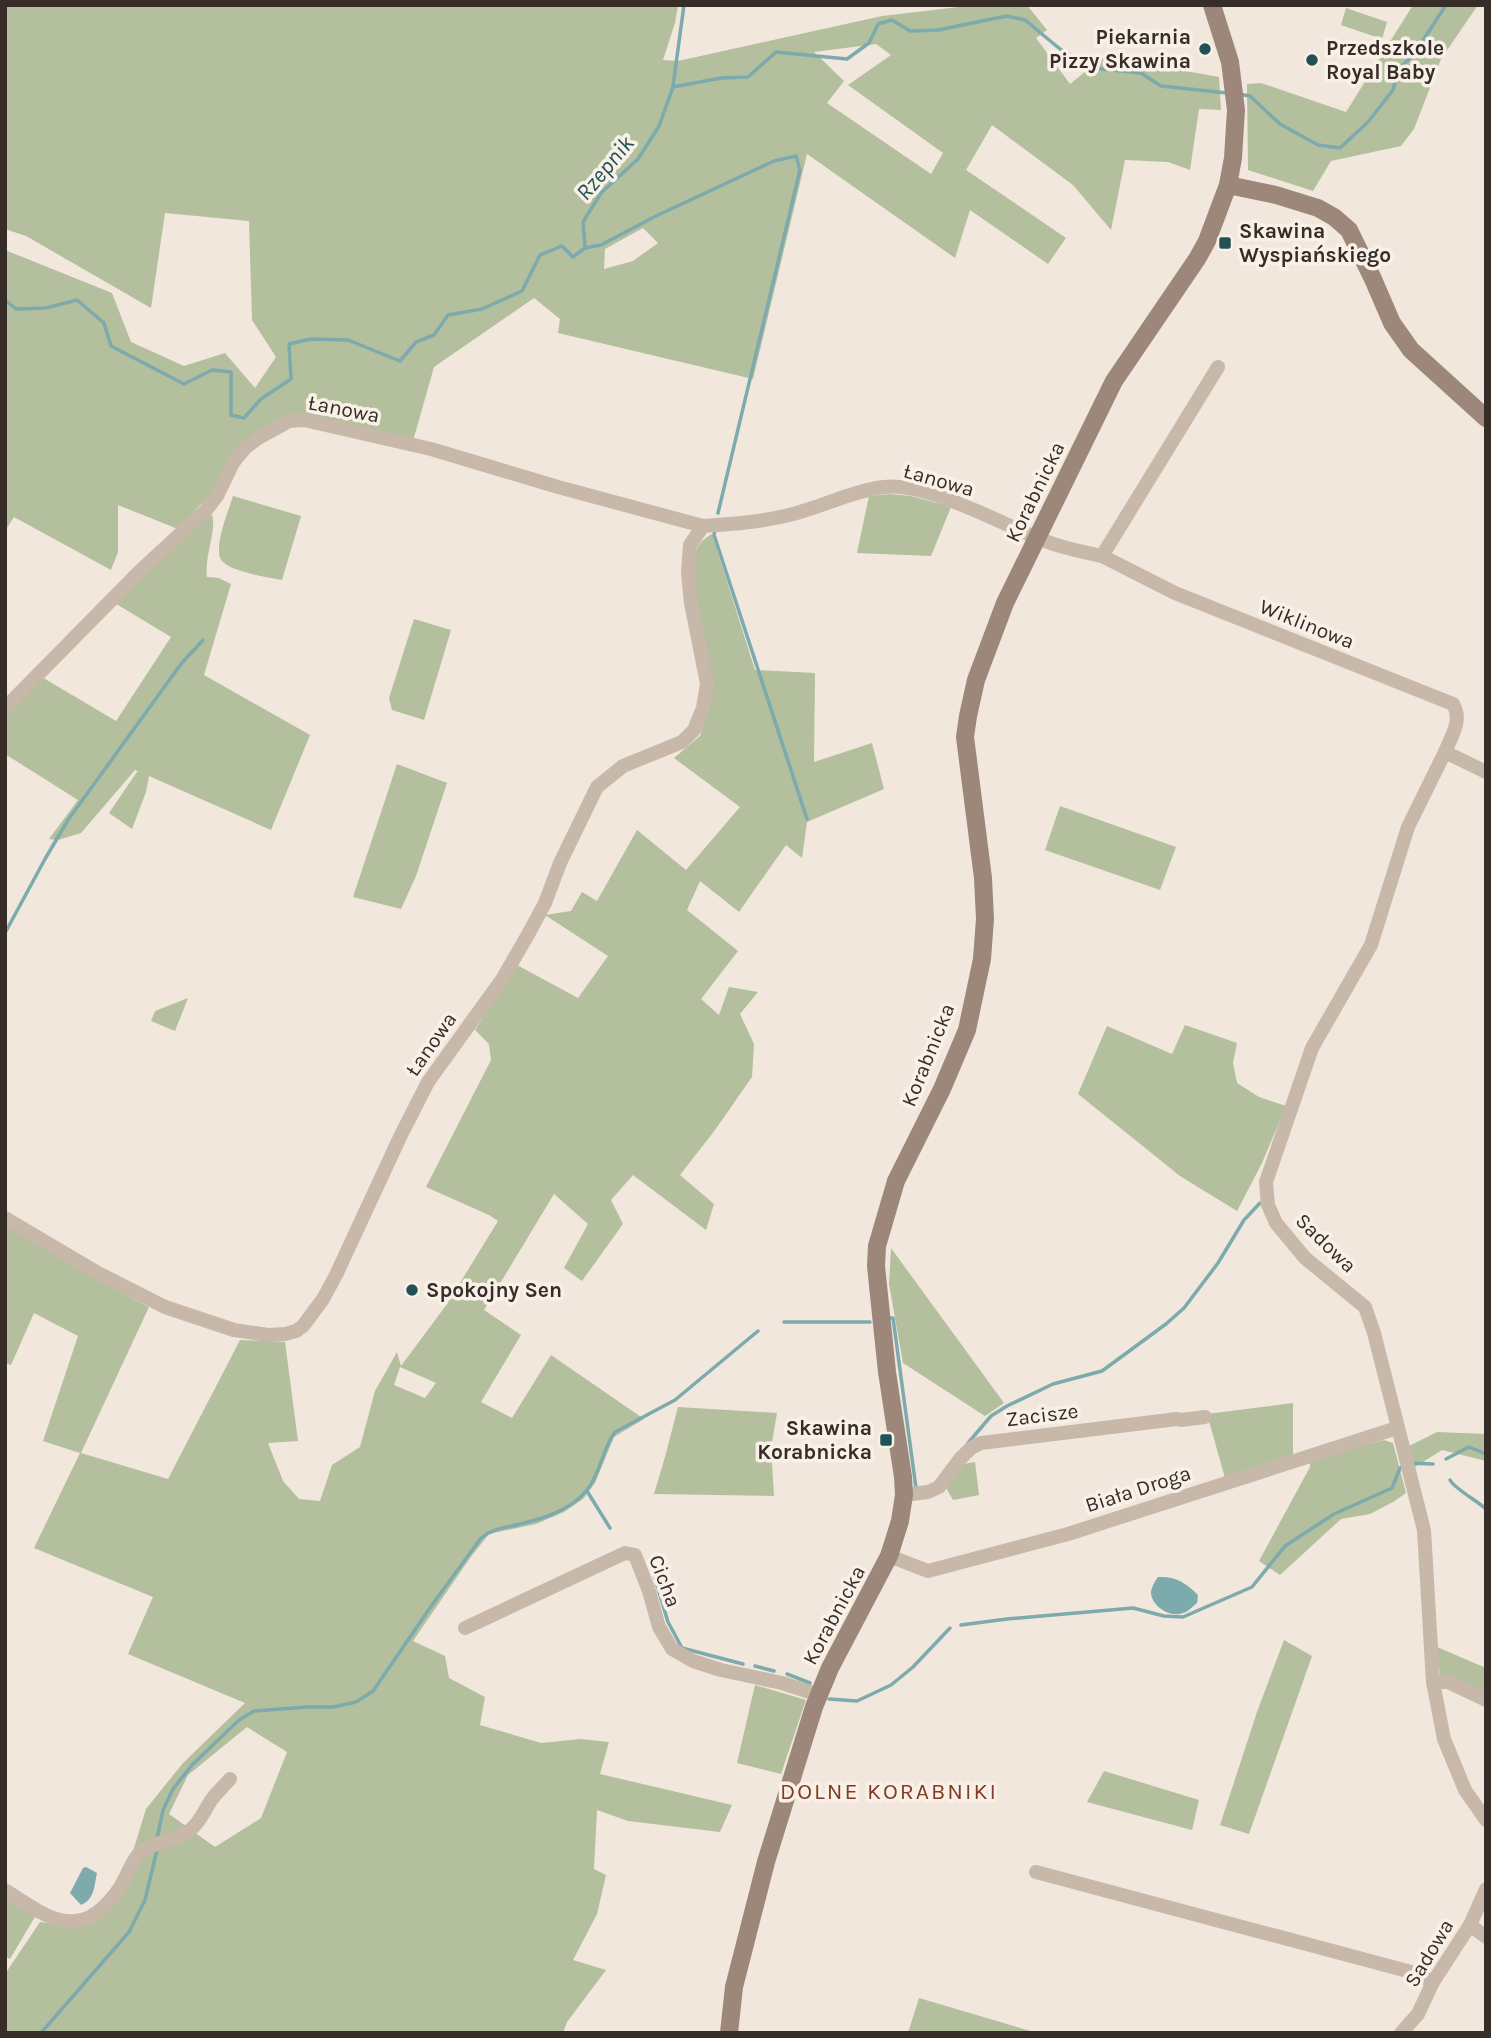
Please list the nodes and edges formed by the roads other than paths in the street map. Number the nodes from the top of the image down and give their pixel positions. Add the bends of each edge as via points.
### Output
1 (1212, 5) edge
2 (1228, 185) junction
3 (1218, 367) dead end
4 (1486, 418) edge
5 (703, 526) junction
6 (1038, 538) junction
7 (1102, 556) junction
8 (5, 708) edge
9 (1445, 752) junction
10 (1486, 772) edge
11 (5, 1219) edge
12 (1205, 1417) dead end
13 (1397, 1428) junction
14 (904, 1495) junction
15 (890, 1556) junction
16 (465, 1628) dead end
17 (1433, 1682) junction
18 (819, 1695) junction
19 (1486, 1700) edge
20 (230, 1779) dead end
21 (1486, 1819) edge
22 (1036, 1872) dead end
23 (1486, 1889) edge
24 (5, 1890) edge
25 (1470, 1925) junction
26 (1486, 1937) edge
27 (1433, 1982) junction
28 (729, 2033) edge
29 (1401, 2033) edge

1 - 2 street, Korabnicka via 1232,73 1236,110
2 - 4 street via 1318,208 1349,230 1410,351
2 - 6 street, Korabnicka via 1207,242 1114,381
3 - 7 street
5 - 6 street, Łanowa via 795,514 884,487 905,487
5 - 8 street, Łanowa via 431,449 304,420 289,421 245,448 206,509
5 - 11 street, Łanowa via 690,545 688,573 707,684 704,708 694,730 682,742 624,766 597,787 530,931 428,1082 336,1275 303,1326 291,1333 268,1335 234,1330 165,1307
6 - 7 street, Wiklinowa
6 - 14 street, Korabnicka via 1000,616 976,680 965,737 985,919 975,998 956,1058 896,1181 877,1246 887,1372
7 - 9 street, Wiklinowa via 1175,593 1453,704 1458,717
9 - 10 street
9 - 13 street, Sadowa via 1408,827 1371,945 1312,1048 1266,1182 1268,1205 1276,1223 1305,1258 1365,1307
12 - 14 street, Zacisze via 981,1443 960,1458 939,1487
13 - 15 street, Biała Droga via 1068,1534 928,1571
13 - 17 street, Sadowa via 1424,1530
14 - 15 street, Korabnicka
15 - 18 street, Korabnicka
16 - 18 street, Cicha via 625,1553 635,1555 659,1627 672,1650 720,1670
17 - 19 street via 1448,1682
17 - 21 street, Sadowa via 1444,1739 1465,1790
18 - 28 street, Korabnicka via 766,1862 734,1987
20 - 24 street via 193,1829 145,1849 116,1895 83,1921 63,1922
22 - 27 street via 1415,1973
23 - 25 street, Sadowa
25 - 26 street
25 - 27 street, Sadowa
27 - 29 street, Sadowa via 1418,2014

